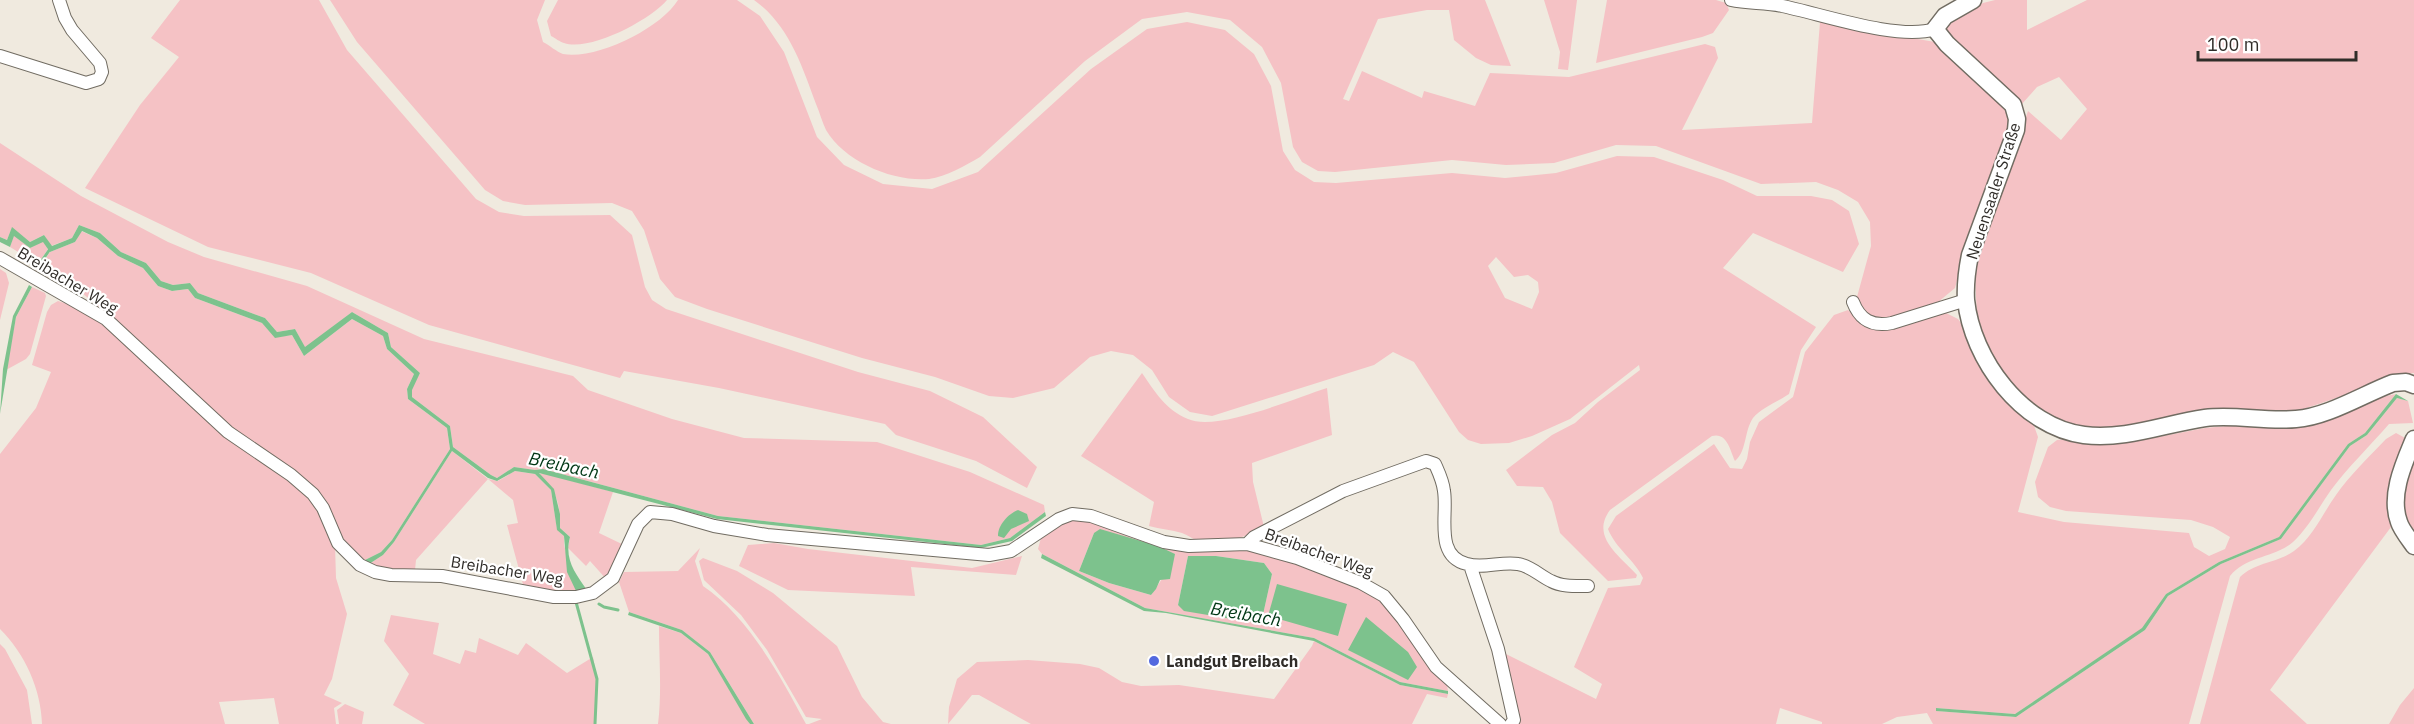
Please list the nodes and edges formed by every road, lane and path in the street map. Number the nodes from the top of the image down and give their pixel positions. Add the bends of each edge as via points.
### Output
1 (59, 0) edge
2 (1731, 0) edge
3 (1973, 0) edge
4 (1935, 29) junction
5 (0, 56) edge
6 (0, 258) edge
7 (1966, 300) junction
8 (1853, 302) dead end
9 (2414, 385) edge
10 (2414, 439) edge
11 (1247, 544) junction
12 (2414, 546) edge
13 (1470, 565) junction
14 (1588, 586) dead end
15 (1500, 724) edge
16 (1511, 724) edge

1 - 5 street via 72,30 100,63 99,79 86,83
2 - 4 street via 1779,5 1908,33
3 - 4 street via 1945,16
4 - 7 street, Neuensaaler Straße via 2013,105 2017,119 1970,255
6 - 11 street, Breibacher Weg via 106,319 228,432 313,494 338,543 360,565 375,572 442,576 554,597 576,597 593,593 608,583 619,569 638,524 650,512 767,535 989,555 1011,551 1072,514 1091,516 1164,542 1189,546
7 - 8 street via 1879,325 1861,316
7 - 9 street, Neuensaaler Straße via 1985,357 2012,395 2049,424 2073,433 2112,436 2219,416 2312,417 2393,383
10 - 12 street via 2404,463 2397,501 2400,526
11 - 13 street, Breibacher Weg via 1333,495 1426,461 1435,464 1444,492 1446,546 1456,558
11 - 15 street, Breibacher Weg via 1297,558 1379,593 1403,619 1436,667
13 - 14 street via 1517,564 1553,582
13 - 16 street via 1498,649 1514,720

